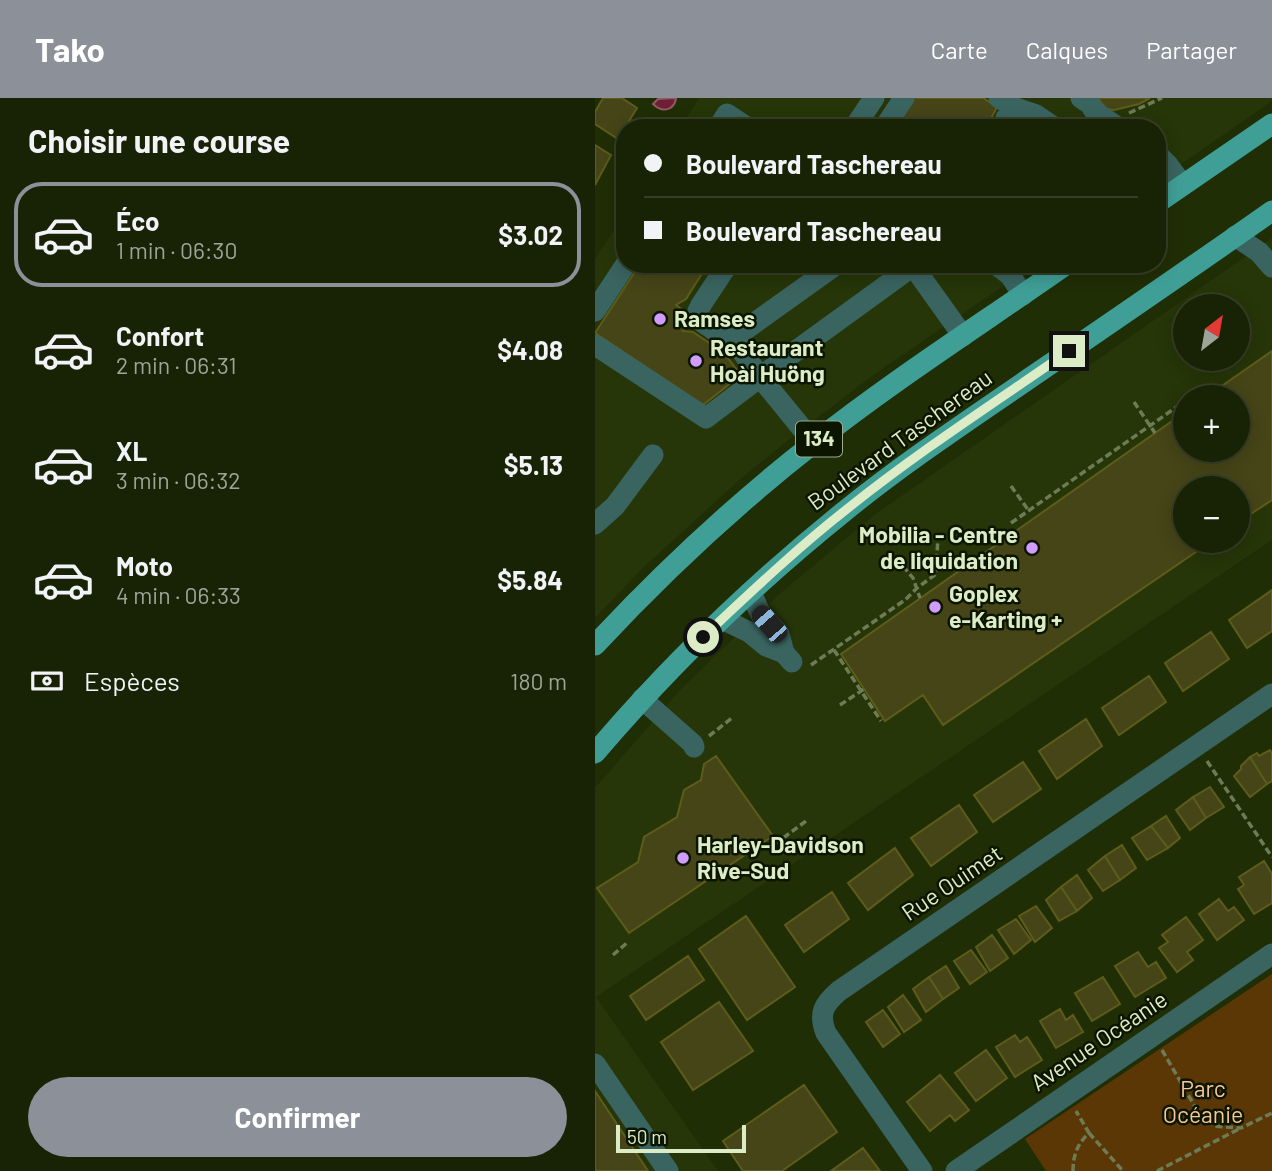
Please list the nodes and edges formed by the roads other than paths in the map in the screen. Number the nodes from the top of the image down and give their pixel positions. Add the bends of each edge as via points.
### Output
1 (874, 98) edge
2 (904, 98) edge
3 (1081, 98) edge
4 (1001, 116) edge
5 (859, 119) edge
6 (890, 119) edge
7 (1042, 119) edge
8 (1116, 119) edge
9 (1272, 124) edge
10 (1166, 163) edge
11 (1183, 186) junction
12 (1166, 197) edge
13 (1272, 214) edge
14 (1235, 236) junction
15 (1272, 267) edge
16 (621, 273) edge
17 (722, 273) edge
18 (816, 273) edge
19 (902, 273) edge
20 (919, 273) edge
21 (1007, 273) edge
22 (1054, 273) edge
23 (1023, 295) junction
24 (595, 311) edge
25 (963, 336) junction
26 (733, 344) junction
27 (595, 345) edge
28 (760, 377) junction
29 (814, 443) junction
30 (653, 455) dead end
31 (595, 524) edge
32 (751, 592) junction
33 (722, 619) junction
34 (595, 645) edge
35 (1272, 695) edge
36 (642, 699) junction
37 (694, 747) road end
38 (595, 753) edge
39 (1272, 954) edge
40 (595, 1064) edge
41 (668, 1171) edge
42 (922, 1171) edge
43 (956, 1171) edge

1 - 5 street
2 - 6 street
3 - 8 street via 1095,112
4 - 7 street via 1036,115
9 - 11 main road
10 - 11 street
11 - 12 main road
13 - 14 main road, Boulevard Taschereau
14 - 15 street
14 - 32 main road, Boulevard Taschereau via 898,470 819,531
16 - 24 street
17 - 26 street via 697,316
18 - 26 street via 741,332
19 - 28 street
20 - 25 street
21 - 23 street
22 - 23 main road, Boulevard Taschereau / 134
23 - 25 main road, Boulevard Taschereau / 134
25 - 29 main road, Boulevard Taschereau / 134
26 - 28 street
27 - 28 street via 706,418
28 - 29 street
29 - 34 main road, Boulevard Taschereau / 134 via 734,509
30 - 31 street via 615,506
32 - 33 main road, Boulevard Taschereau
32 - 33 street via 760,613 796,660
33 - 36 main road, Boulevard Taschereau
35 - 42 street, Rue Ouimet via 839,991 827,1004 822,1014 826,1032
36 - 37 street
36 - 38 main road, Boulevard Taschereau
39 - 43 street, Avenue Océanie
40 - 41 street

